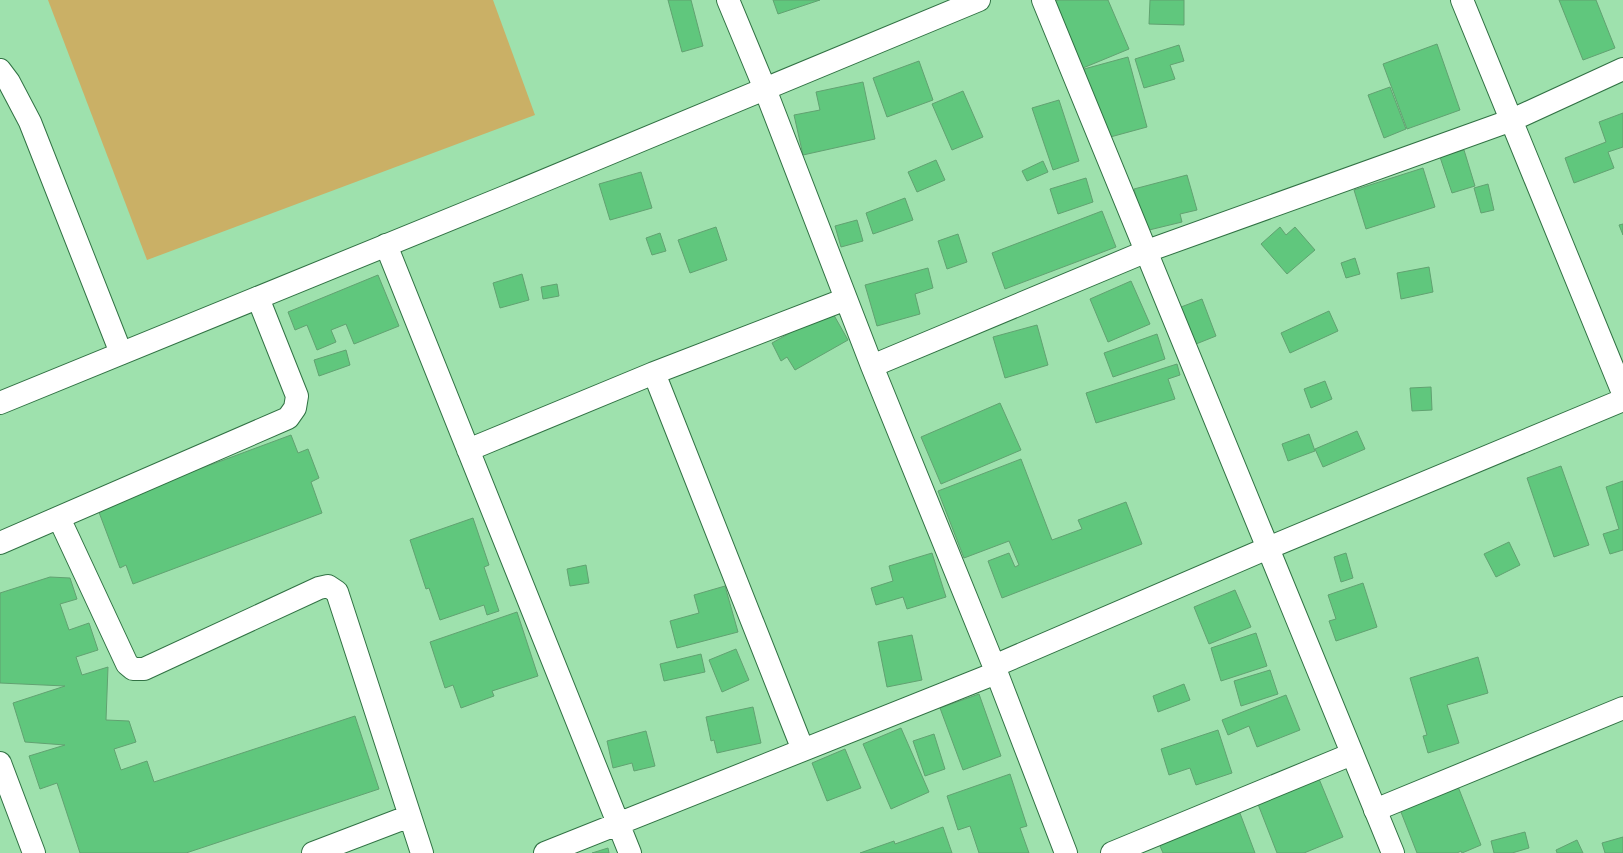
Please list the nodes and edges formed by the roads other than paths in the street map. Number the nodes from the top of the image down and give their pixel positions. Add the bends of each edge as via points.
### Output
1 (728, 0) edge
2 (979, 0) edge
3 (1043, 0) edge
4 (1462, 0) edge
5 (1623, 69) edge
6 (0, 70) edge
7 (765, 89) junction
8 (1512, 120) junction
9 (386, 245) junction
10 (1147, 251) junction
11 (258, 298) junction
12 (846, 299) junction
13 (121, 353) junction
14 (872, 366) junction
15 (654, 373) junction
16 (1623, 393) edge
17 (1623, 400) edge
18 (0, 403) edge
19 (468, 450) junction
20 (59, 518) junction
21 (0, 544) edge
22 (1268, 548) junction
23 (995, 670) junction
24 (1623, 708) edge
25 (803, 750) junction
26 (1352, 754) junction
27 (0, 763) edge
28 (1375, 810) junction
29 (410, 816) junction
30 (618, 824) junction
31 (34, 853) edge
32 (313, 853) edge
33 (422, 853) edge
34 (545, 853) edge
35 (630, 853) edge
36 (1066, 853) edge
37 (1112, 853) edge
38 (1393, 853) edge

1 - 7 street
2 - 7 street
3 - 10 street
4 - 8 street
5 - 8 street
6 - 13 street via 30,122
7 - 9 street
7 - 12 street
8 - 10 street
8 - 16 street
9 - 11 street
9 - 19 street
10 - 14 street
10 - 22 street
11 - 13 street
11 - 20 street via 297,396 295,408 288,418
12 - 14 street
12 - 15 street
13 - 18 street
14 - 23 street
15 - 19 street
15 - 25 street
17 - 22 street
19 - 30 street
20 - 21 street
20 - 29 street via 127,664 133,669 144,669 319,588 328,586 337,592
22 - 23 street
22 - 26 street
23 - 25 street
23 - 36 street
24 - 28 street
25 - 30 street
26 - 28 street
26 - 37 street
27 - 31 street
28 - 38 street
29 - 32 street
29 - 33 street
30 - 34 street
30 - 35 street

